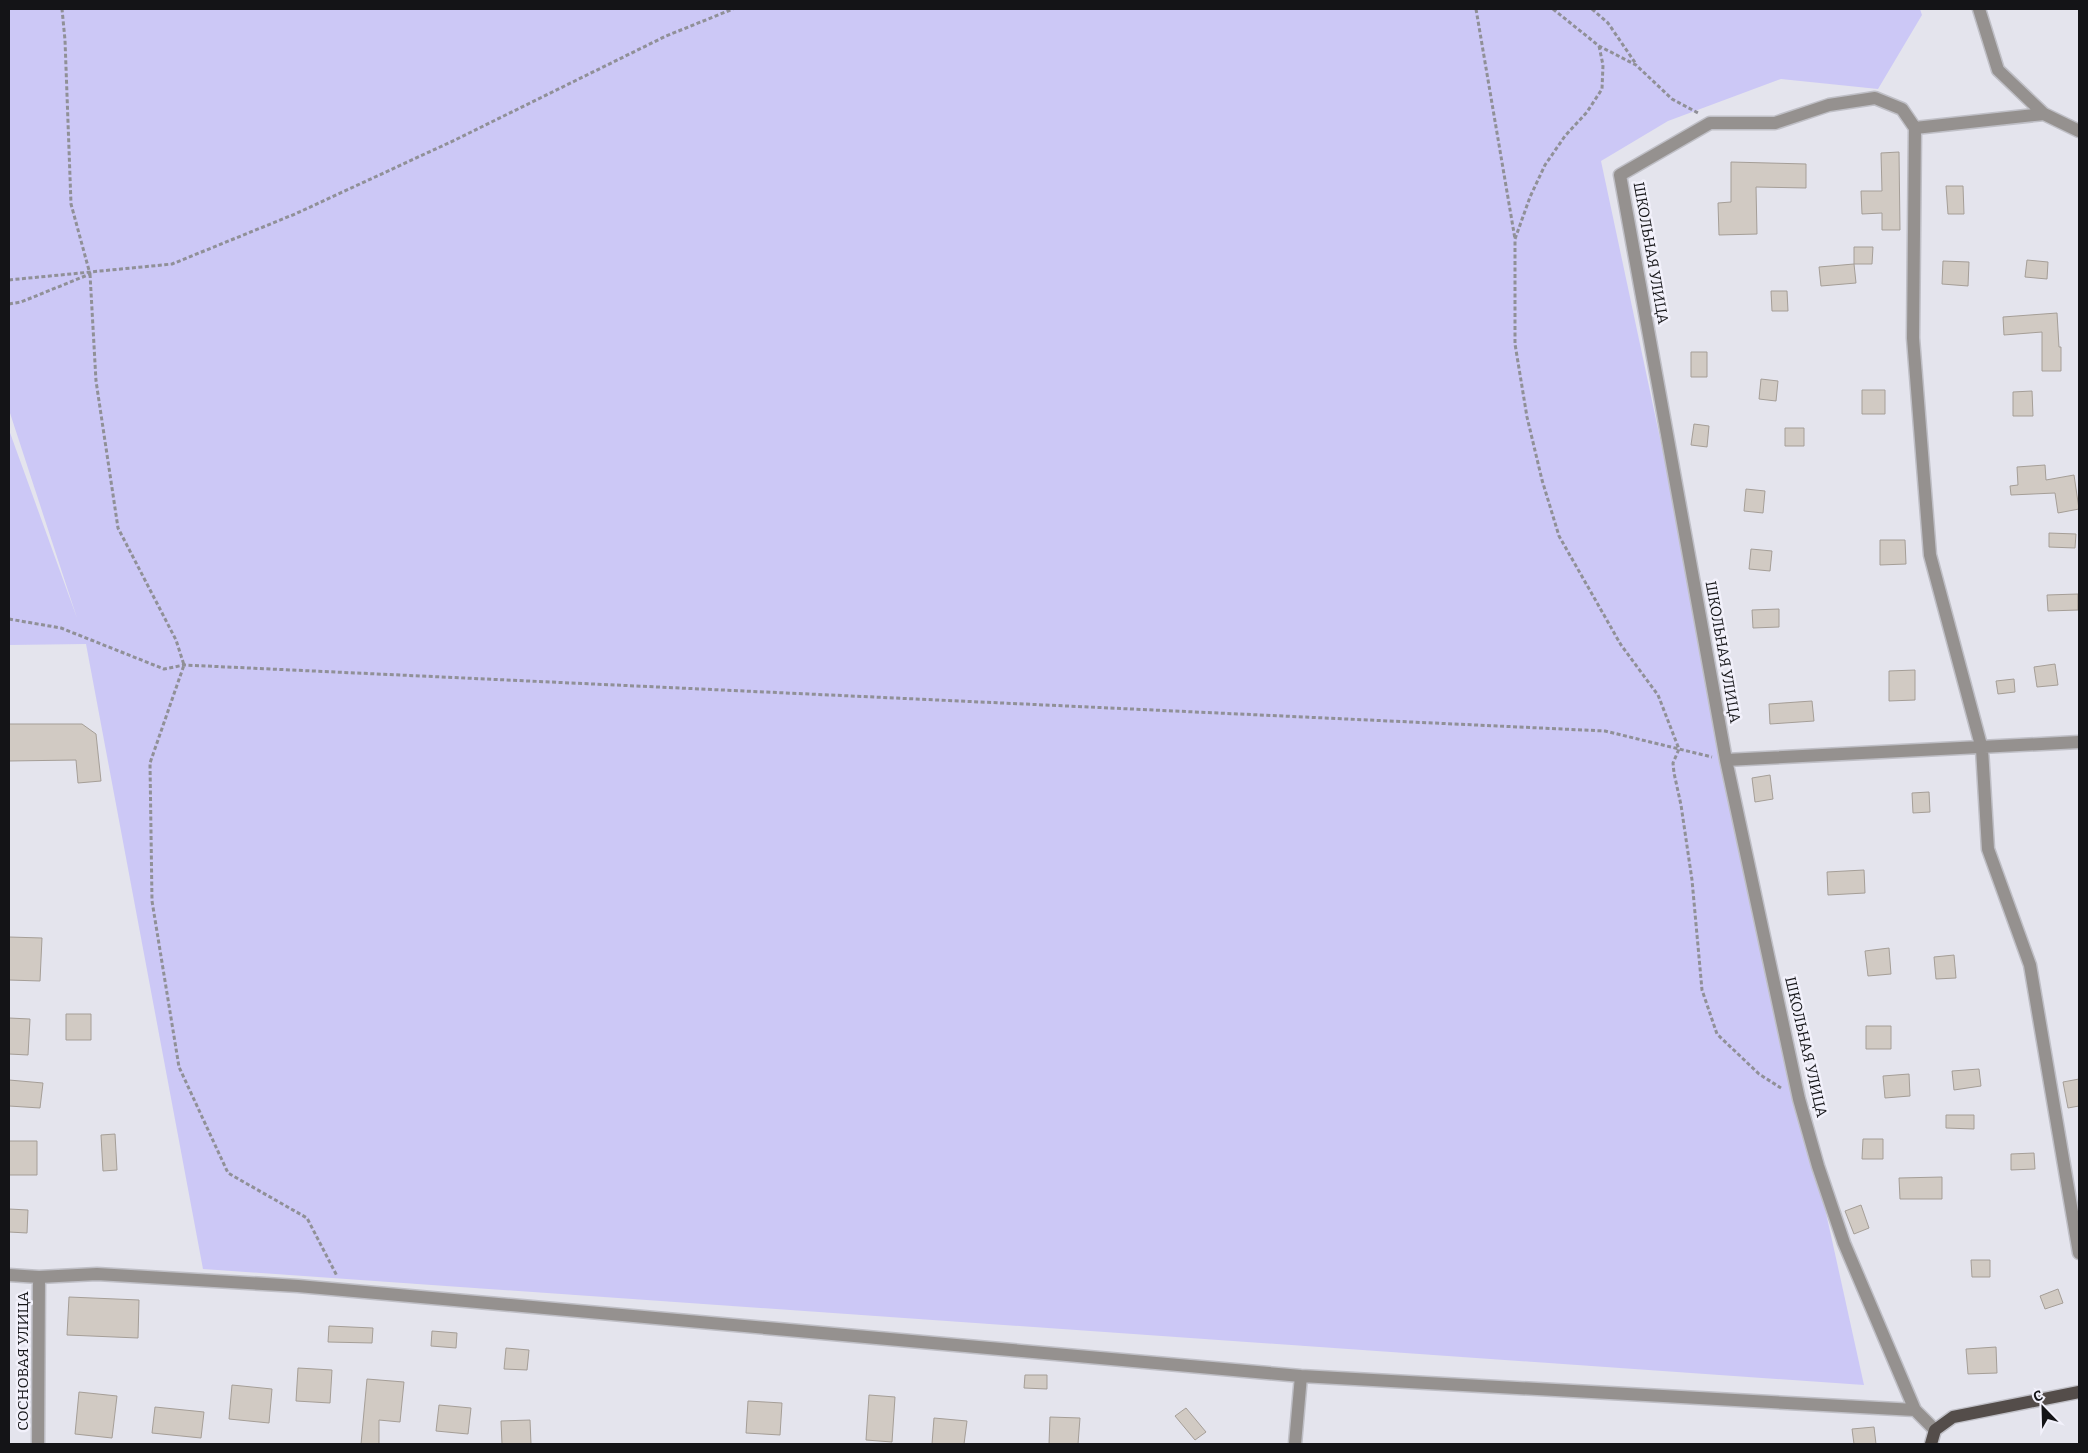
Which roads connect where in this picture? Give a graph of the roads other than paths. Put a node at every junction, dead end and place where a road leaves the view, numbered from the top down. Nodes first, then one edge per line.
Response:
1 (1983, 12) edge
2 (2044, 114) junction
3 (1915, 128) junction
4 (2079, 131) edge
5 (2079, 742) edge
6 (1982, 749) junction
7 (1726, 760) junction
8 (2079, 1253) edge
9 (9, 1275) edge
10 (39, 1277) junction
11 (1301, 1376) junction
12 (2079, 1392) edge
13 (1915, 1410) junction
14 (1935, 1430) junction
15 (38, 1444) edge
16 (1295, 1444) edge
17 (1931, 1444) edge

1 - 2 street
2 - 3 street
2 - 4 street
3 - 6 street
3 - 7 street, ШКОЛЬНАЯ УЛИЦА
5 - 6 street
6 - 7 street
6 - 8 street
7 - 13 street, ШКОЛЬНАЯ УЛИЦА
9 - 10 street
10 - 11 street
10 - 15 street, СОСНОВАЯ УЛИЦА
11 - 13 street
11 - 16 street
12 - 14 main road
13 - 14 street, ШКОЛЬНАЯ УЛИЦА
14 - 17 main road

